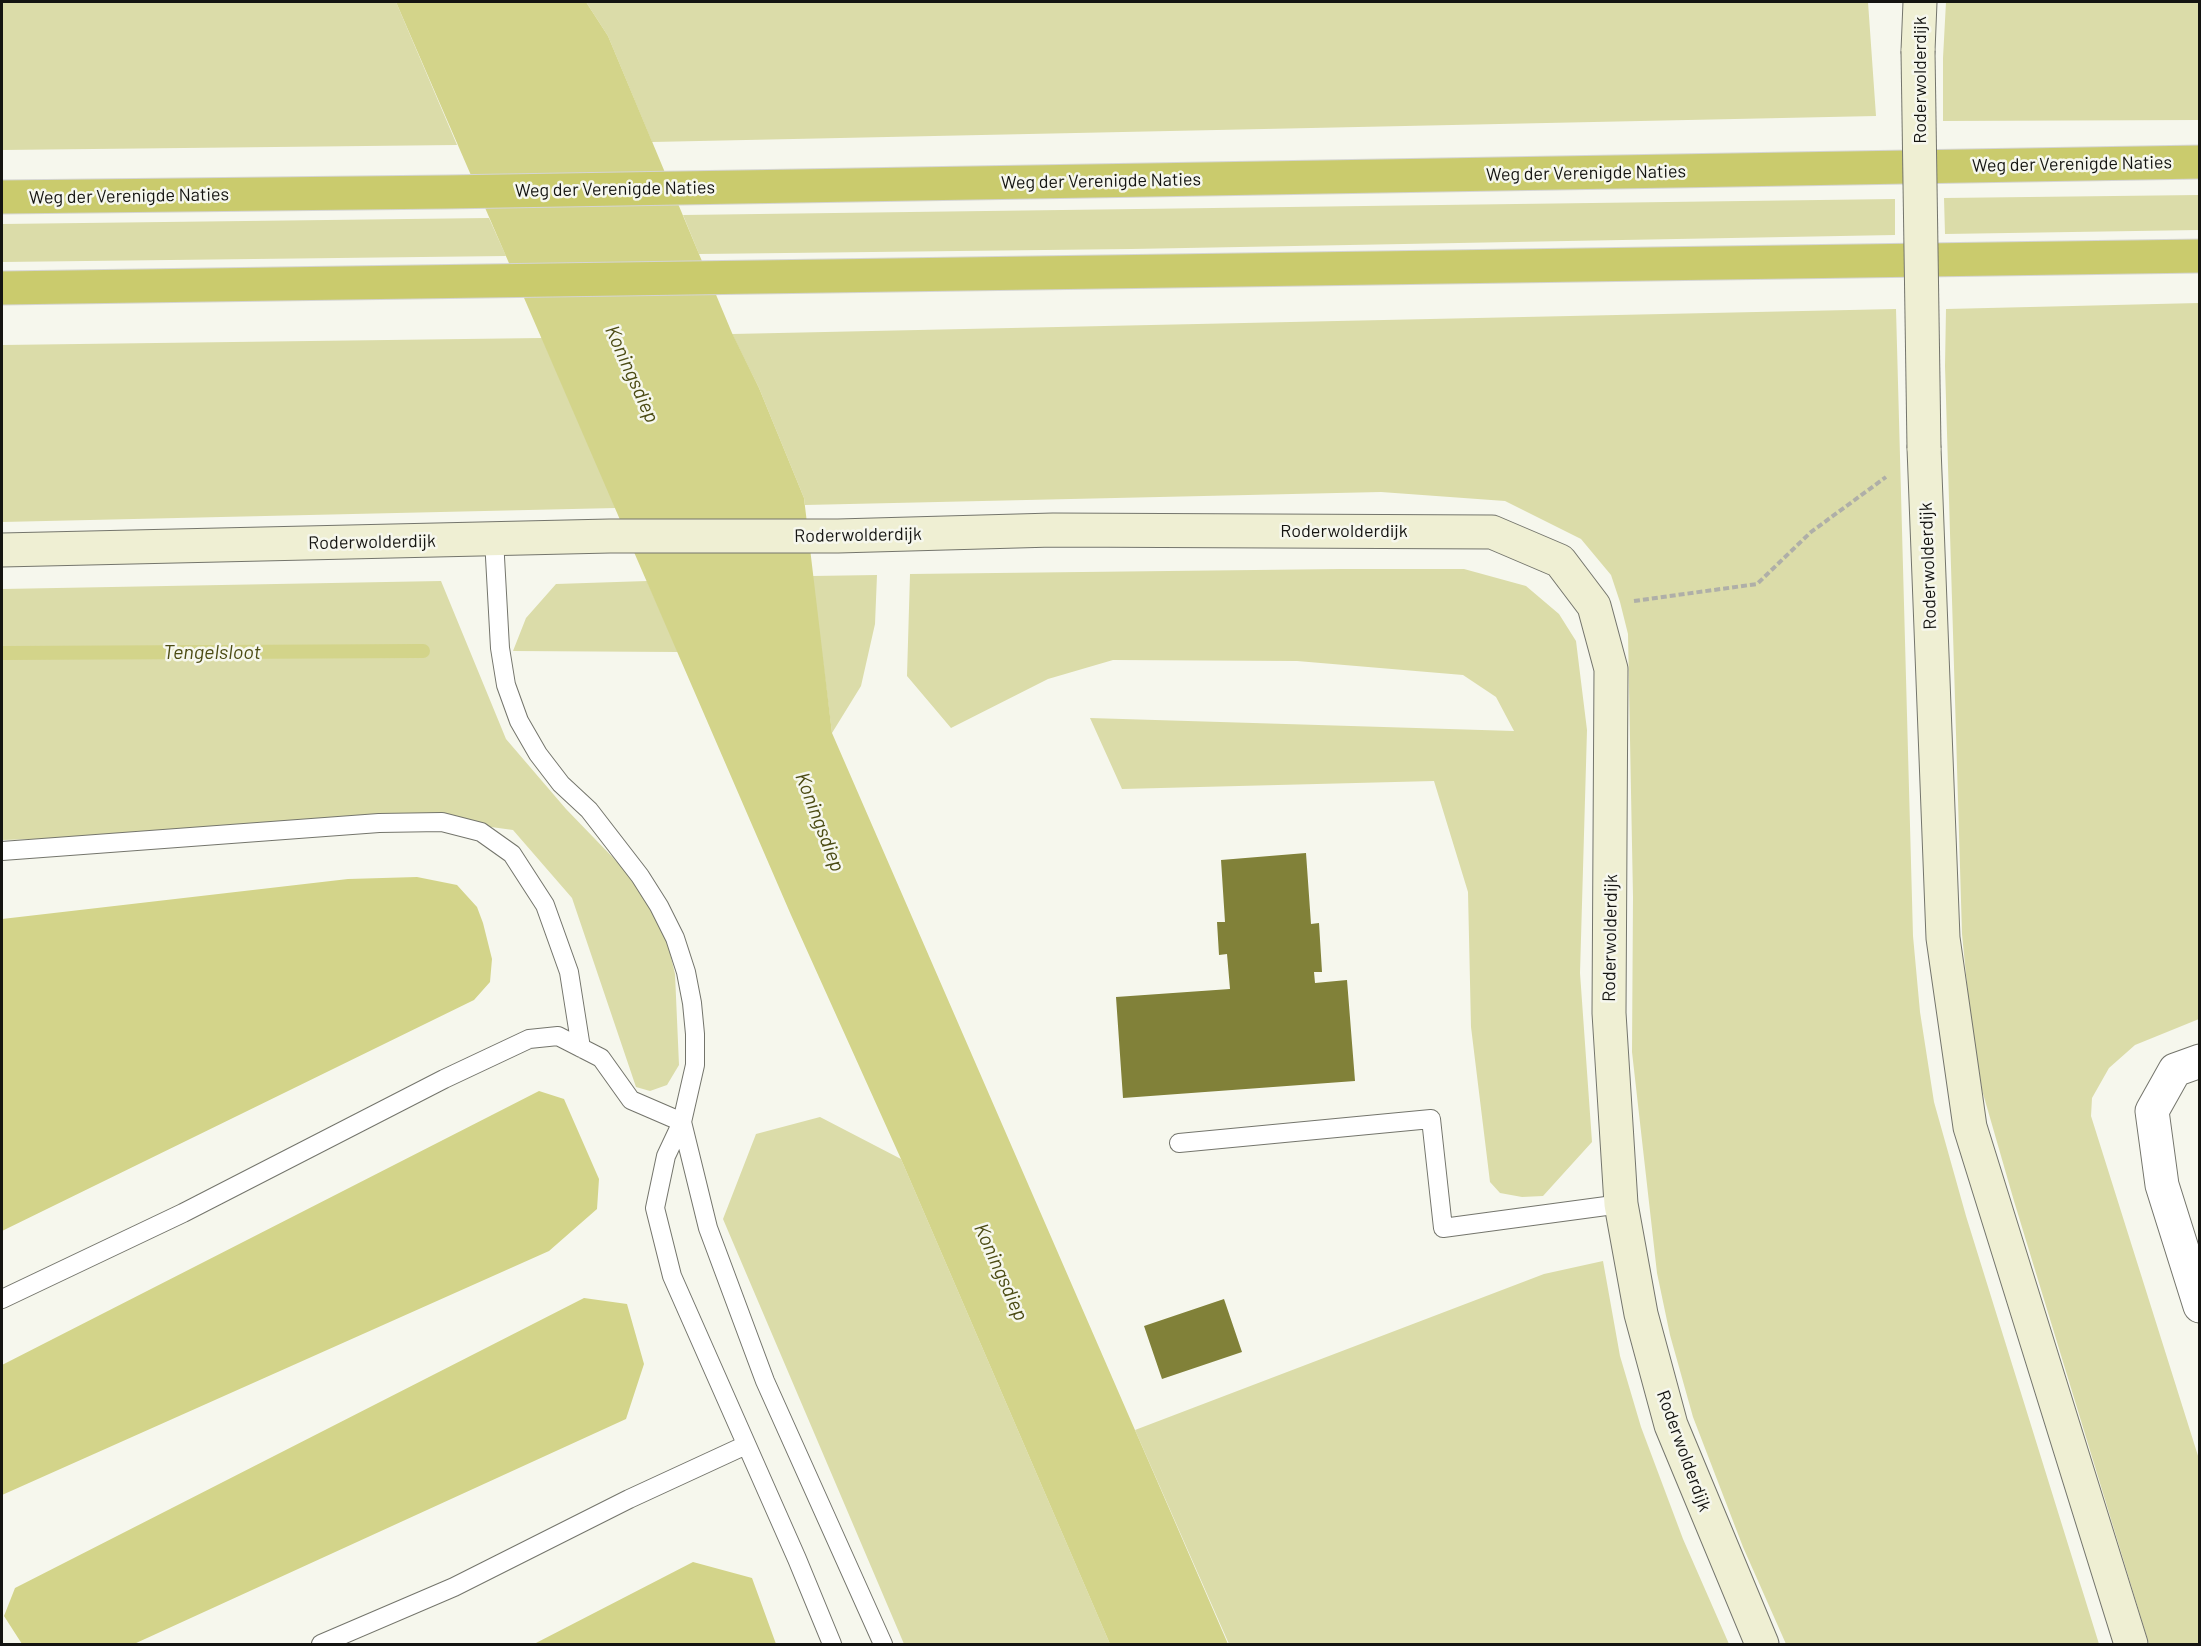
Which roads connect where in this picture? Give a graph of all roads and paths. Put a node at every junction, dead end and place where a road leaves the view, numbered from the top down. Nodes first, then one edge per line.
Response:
1 (1920, 2) edge
2 (2199, 162) edge
3 (2, 197) edge
4 (2199, 256) edge
5 (2, 288) edge
6 (1924, 448) junction
7 (495, 539) junction
8 (2, 550) edge
9 (1594, 606) junction
10 (2, 851) edge
11 (581, 1048) junction
12 (2199, 1061) edge
13 (682, 1122) junction
14 (1179, 1143) dead end
15 (1621, 1204) junction
16 (2, 1299) edge
17 (2199, 1306) edge
18 (746, 1445) junction
19 (321, 1644) edge
20 (832, 1644) edge
21 (883, 1644) edge
22 (1762, 1644) edge
23 (2132, 1644) edge

1 - 6 street, Roderwolderdijk, bridge
2 - 3 highway, Weg der Verenigde Naties
4 - 5 highway
6 - 9 path
6 - 23 street, Roderwolderdijk
7 - 8 street, Roderwolderdijk
7 - 9 street, Roderwolderdijk
7 - 13 lane
9 - 15 street, Roderwolderdijk
10 - 11 lane
11 - 13 lane
11 - 16 lane
12 - 17 street
13 - 18 lane
13 - 21 lane
14 - 15 lane
15 - 22 street, Roderwolderdijk
18 - 19 lane
18 - 20 lane

